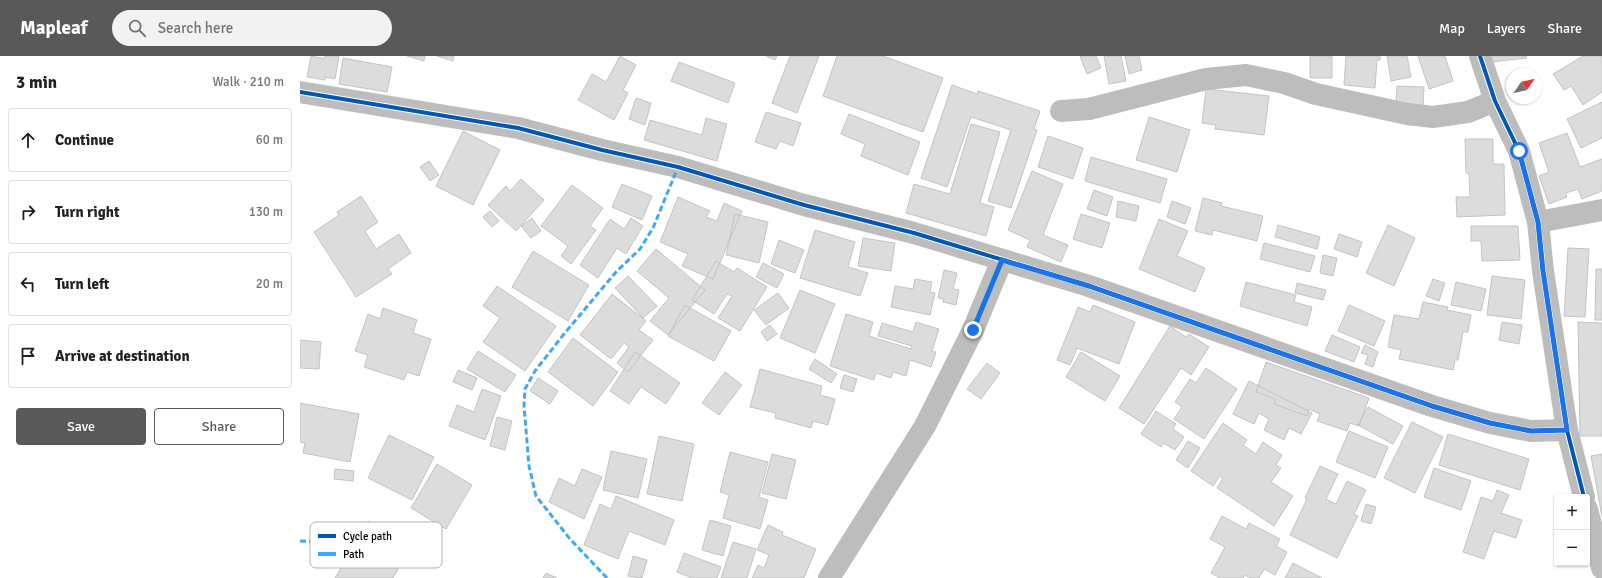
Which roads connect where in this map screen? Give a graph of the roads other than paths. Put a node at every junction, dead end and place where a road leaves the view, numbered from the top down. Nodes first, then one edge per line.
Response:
1 (1480, 56) edge
2 (300, 92) edge
3 (1495, 101) junction
4 (1061, 111) dead end
5 (1602, 210) edge
6 (1538, 222) junction
7 (1002, 260) junction
8 (1567, 430) junction
9 (1583, 494) edge
10 (1590, 521) edge
11 (1602, 568) edge
12 (829, 578) edge

1 - 3 street
2 - 7 street
3 - 4 street
3 - 6 street
5 - 6 street
6 - 8 street
7 - 8 street
7 - 12 street
8 - 9 street
10 - 11 street

